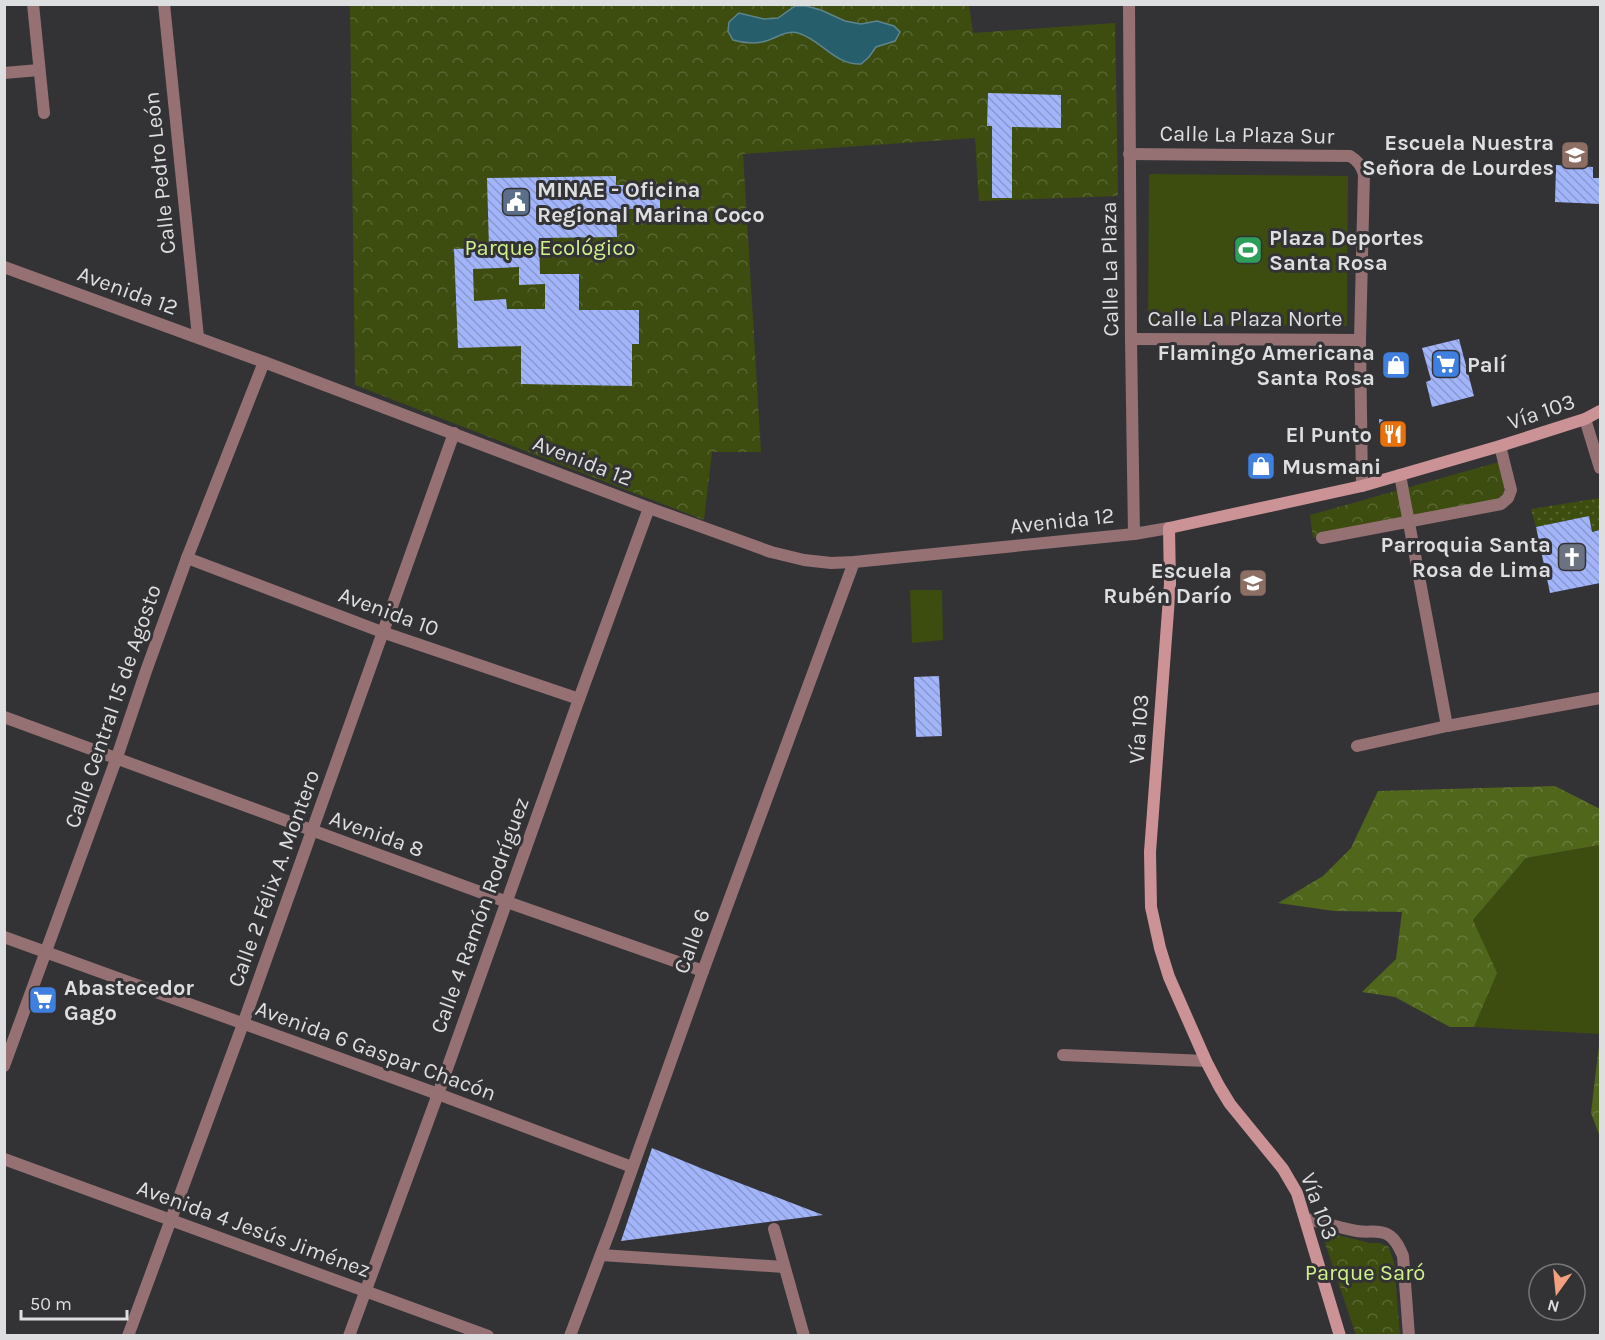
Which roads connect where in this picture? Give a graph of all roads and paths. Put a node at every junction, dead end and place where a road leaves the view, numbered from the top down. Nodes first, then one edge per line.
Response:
1 (33, 4) edge
2 (164, 4) edge
3 (1129, 4) edge
4 (39, 70) junction
5 (4, 73) edge
6 (44, 113) dead end
7 (1129, 154) junction
8 (4, 267) edge
9 (198, 337) junction
10 (1131, 339) junction
11 (1360, 340) junction
12 (264, 362) junction
13 (1600, 411) edge
14 (1585, 418) junction
15 (454, 433) junction
16 (1500, 446) junction
17 (1600, 468) edge
18 (1400, 475) junction
19 (1362, 486) junction
20 (649, 508) junction
21 (1410, 522) junction
22 (1169, 528) junction
23 (1134, 534) junction
24 (1322, 538) dead end
25 (187, 558) junction
26 (854, 562) junction
27 (382, 632) junction
28 (1600, 698) edge
29 (579, 699) junction
30 (4, 717) edge
31 (1447, 726) junction
32 (1357, 746) dead end
33 (117, 757) junction
34 (312, 831) junction
35 (507, 903) junction
36 (4, 937) edge
37 (46, 952) junction
38 (703, 971) junction
39 (243, 1024) junction
40 (1063, 1055) dead end
41 (1206, 1061) junction
42 (4, 1066) edge
43 (438, 1094) junction
44 (4, 1159) edge
45 (632, 1167) junction
46 (171, 1219) junction
47 (1305, 1219) junction
48 (774, 1229) dead end
49 (601, 1255) junction
50 (784, 1268) junction
51 (365, 1291) junction
52 (128, 1335) edge
53 (349, 1335) edge
54 (488, 1335) edge
55 (570, 1335) edge
56 (804, 1335) edge
57 (1340, 1335) edge
58 (1409, 1335) edge

1 - 4 street
2 - 9 street, Calle Pedro León
3 - 7 street, Calle La Plaza
4 - 5 street
4 - 6 street
7 - 10 street, Calle La Plaza
7 - 11 street, Calle La Plaza Sur
8 - 9 street, Avenida 12
9 - 12 street, Avenida 12
10 - 11 street, Calle La Plaza Norte
10 - 23 street, Calle La Plaza
11 - 19 street
12 - 15 street, Avenida 12
12 - 25 street, Calle Central 15 de Agosto
13 - 14 main road, Vía 103
14 - 16 main road, Vía 103
14 - 17 street
15 - 20 street, Avenida 12
15 - 27 street, Calle 2 Félix A. Montero
16 - 18 main road, Vía 103
16 - 21 street
18 - 19 main road, Vía 103
18 - 21 street
19 - 22 main road, Vía 103
20 - 26 street, Avenida 12
20 - 29 street, Calle 4 Ramón Rodríguez
21 - 24 street
21 - 31 street
22 - 23 street, Avenida 12
22 - 41 main road, Vía 103
23 - 26 street, Avenida 12
25 - 27 street, Avenida 10
25 - 33 street, Calle Central 15 de Agosto
26 - 38 street, Calle 6
27 - 29 street, Avenida 10
27 - 34 street, Calle 2 Félix A. Montero
28 - 31 street
29 - 35 street, Calle 4 Ramón Rodríguez
30 - 33 street, Avenida 8
31 - 32 street
33 - 34 street, Avenida 8
33 - 37 street, Calle Central 15 de Agosto
34 - 35 street, Avenida 8
34 - 39 street, Calle 2 Félix A. Montero
35 - 38 street, Avenida 8
35 - 43 street, Calle 4 Ramón Rodríguez
36 - 37 street, Avenida 6 Gaspar Chacón
37 - 39 street, Avenida 6 Gaspar Chacón
37 - 42 street, Calle Central 15 de Agosto
38 - 45 street, Calle 6
39 - 43 street, Avenida 6 Gaspar Chacón
39 - 46 street, Calle 2 Félix A. Montero
40 - 41 street
41 - 47 main road, Vía 103
43 - 45 street, Avenida 6 Gaspar Chacón
43 - 51 street, Calle 4 Ramón Rodríguez
44 - 46 street, Avenida 4 Jesús Jiménez
45 - 49 street, Calle 6
46 - 51 street, Avenida 4 Jesús Jiménez
46 - 52 street, Calle 2 Félix A. Montero
47 - 57 main road, Vía 103
47 - 58 street
48 - 50 street
49 - 50 street
49 - 55 street, Calle 6
50 - 56 street
51 - 53 street, Calle 4 Ramón Rodríguez
51 - 54 street, Avenida 4 Jesús Jiménez

